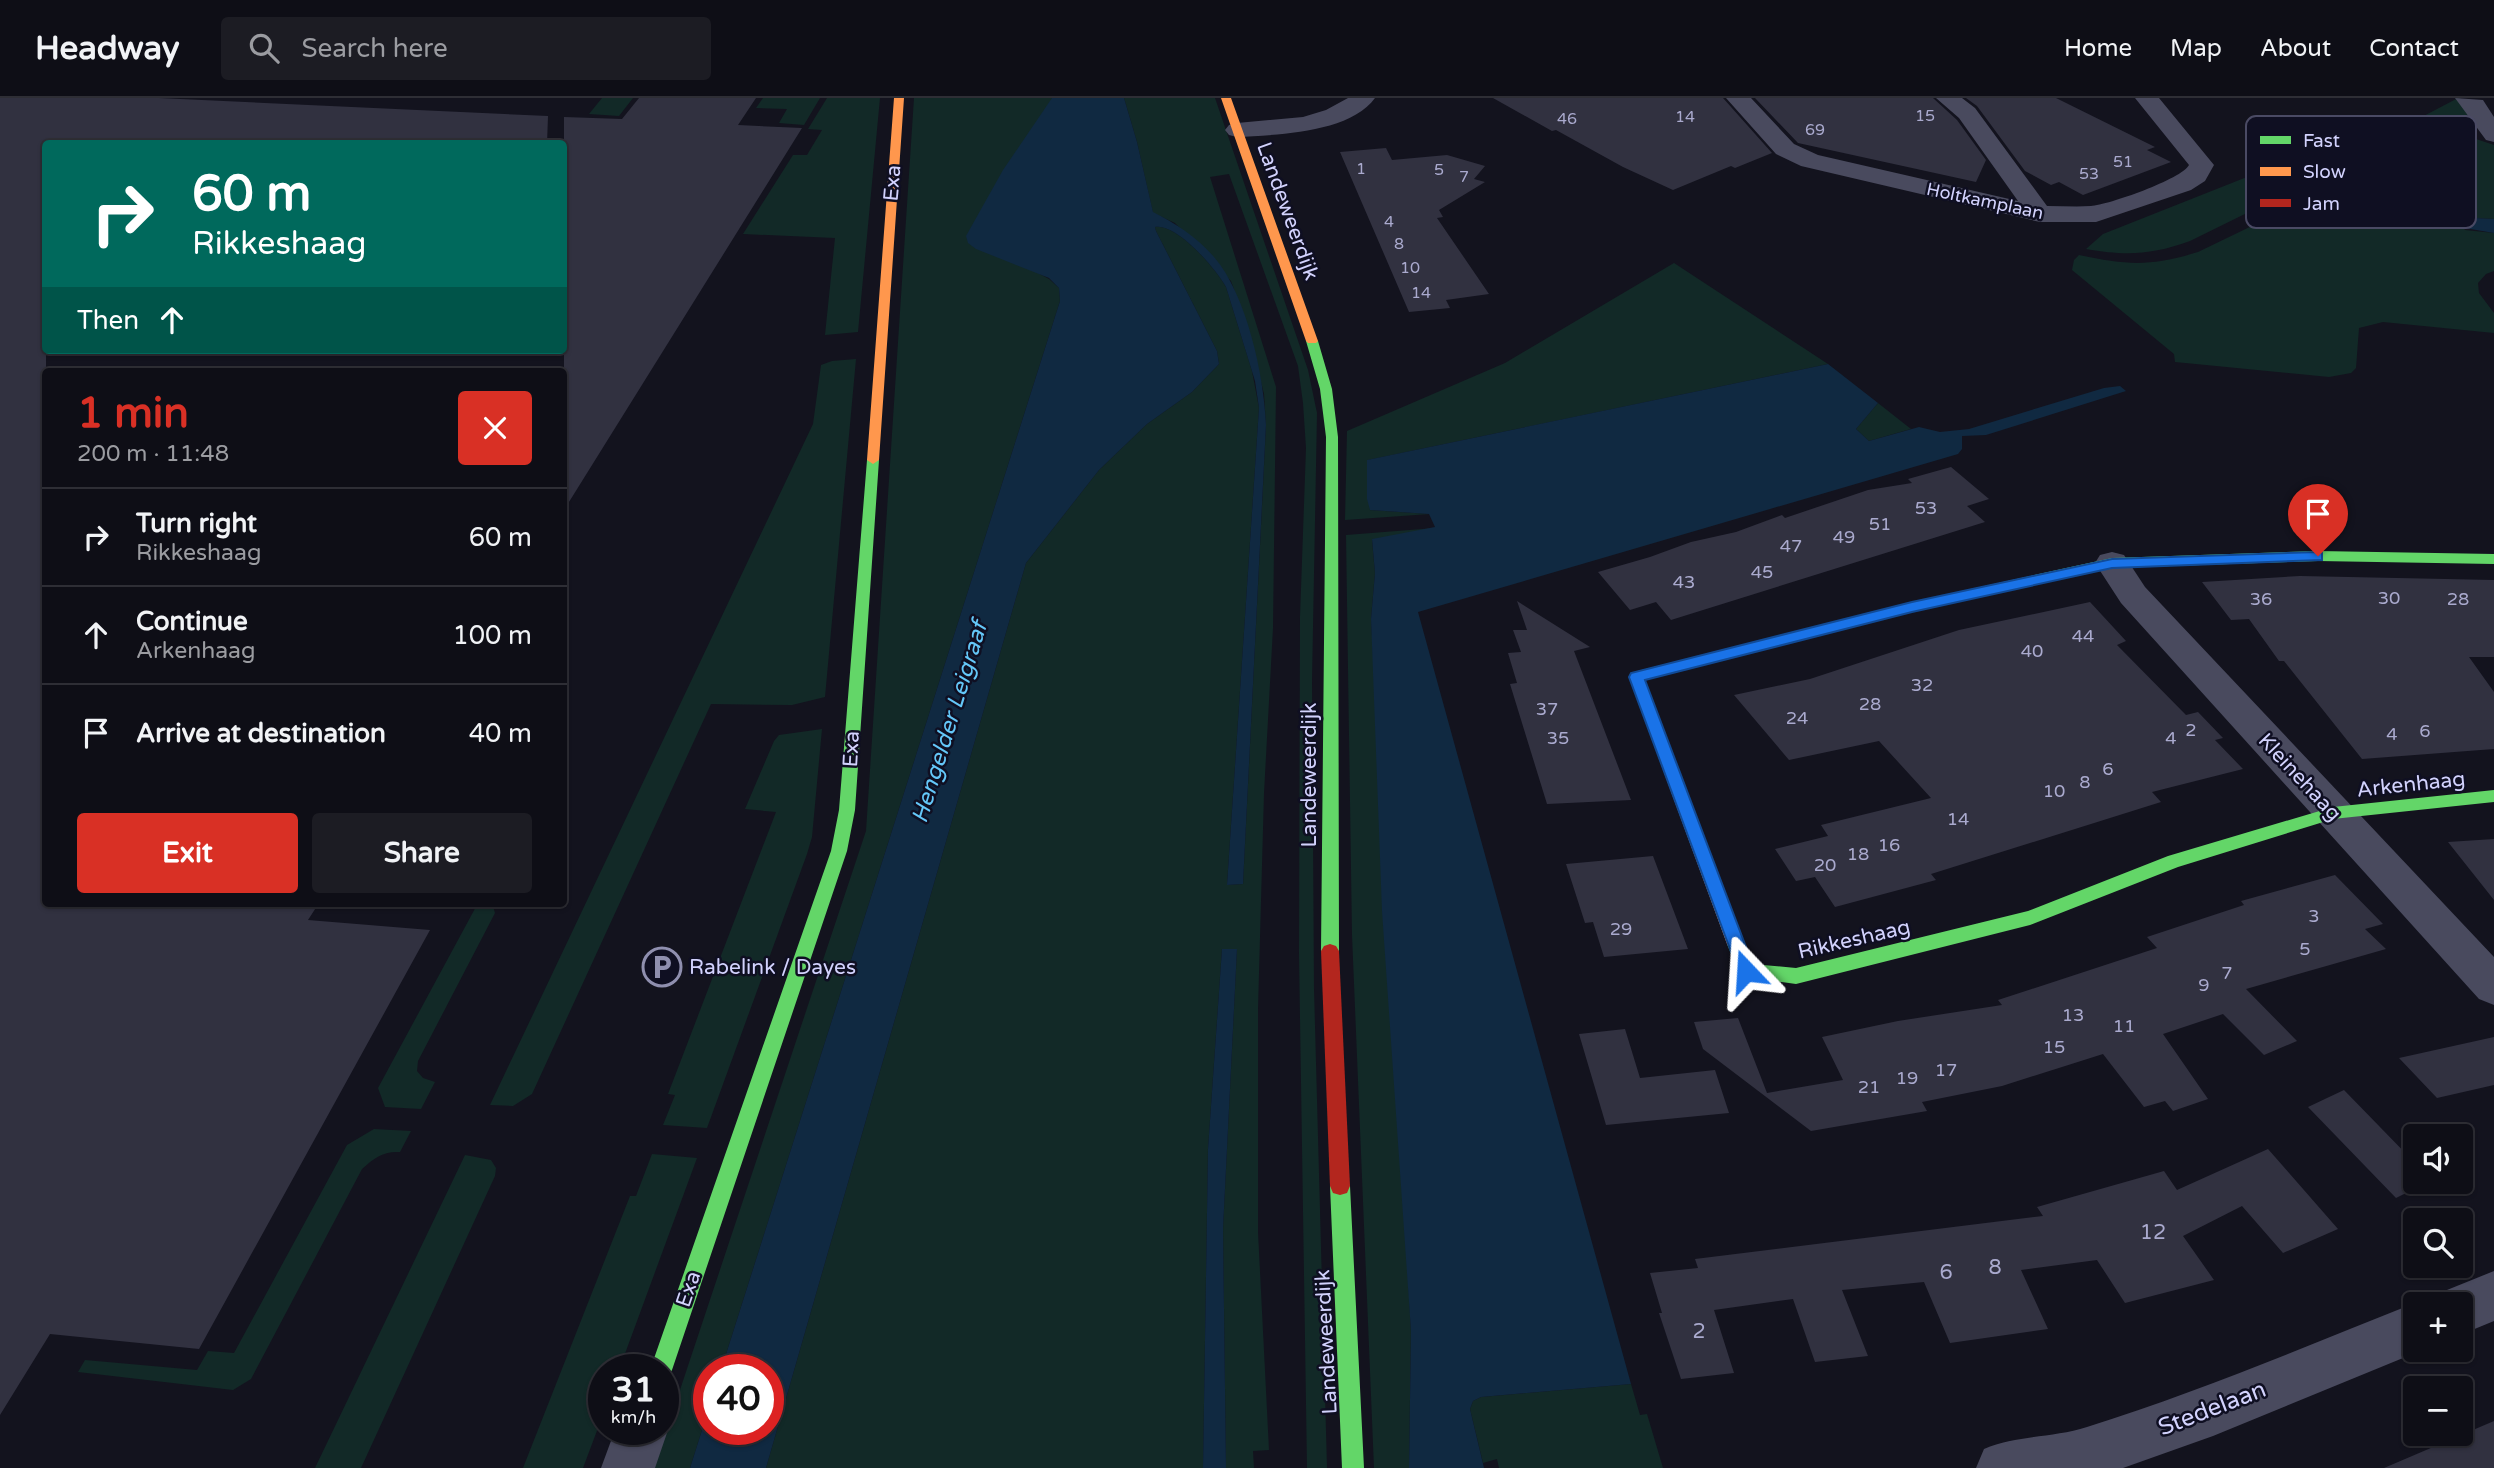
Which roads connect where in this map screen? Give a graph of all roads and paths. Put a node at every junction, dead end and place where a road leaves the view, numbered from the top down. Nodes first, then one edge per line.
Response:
1 (899, 98) edge
2 (1226, 98) edge
3 (1363, 98) edge
4 (1738, 98) edge
5 (1948, 98) edge
6 (2147, 98) edge
7 (2467, 98) edge
8 (1237, 130) junction
9 (2494, 135) edge
10 (2040, 214) junction
11 (2494, 559) edge
12 (2112, 563) junction
13 (2494, 796) edge
14 (2333, 813) junction
15 (2494, 986) edge
16 (2494, 1296) edge
17 (2473, 1305) edge
18 (2403, 1333) edge
19 (666, 1354) edge
20 (636, 1445) edge
21 (628, 1468) edge
22 (1353, 1468) edge
23 (2003, 1468) edge

1 - 19 street, Exa
2 - 8 street, Landeweerdijk
3 - 8 street
4 - 10 street, Holtkamplaan
5 - 10 street
6 - 10 street, Holtkamplaan
7 - 9 street
8 - 22 street, Landeweerdijk
11 - 12 street
12 - 14 street, Kleinehaag
12 - 14 street, Rikkeshaag
13 - 14 street, Arkenhaag
14 - 15 street, Kleinehaag
16 - 17 street
18 - 23 street, Stedelaan
20 - 21 street

